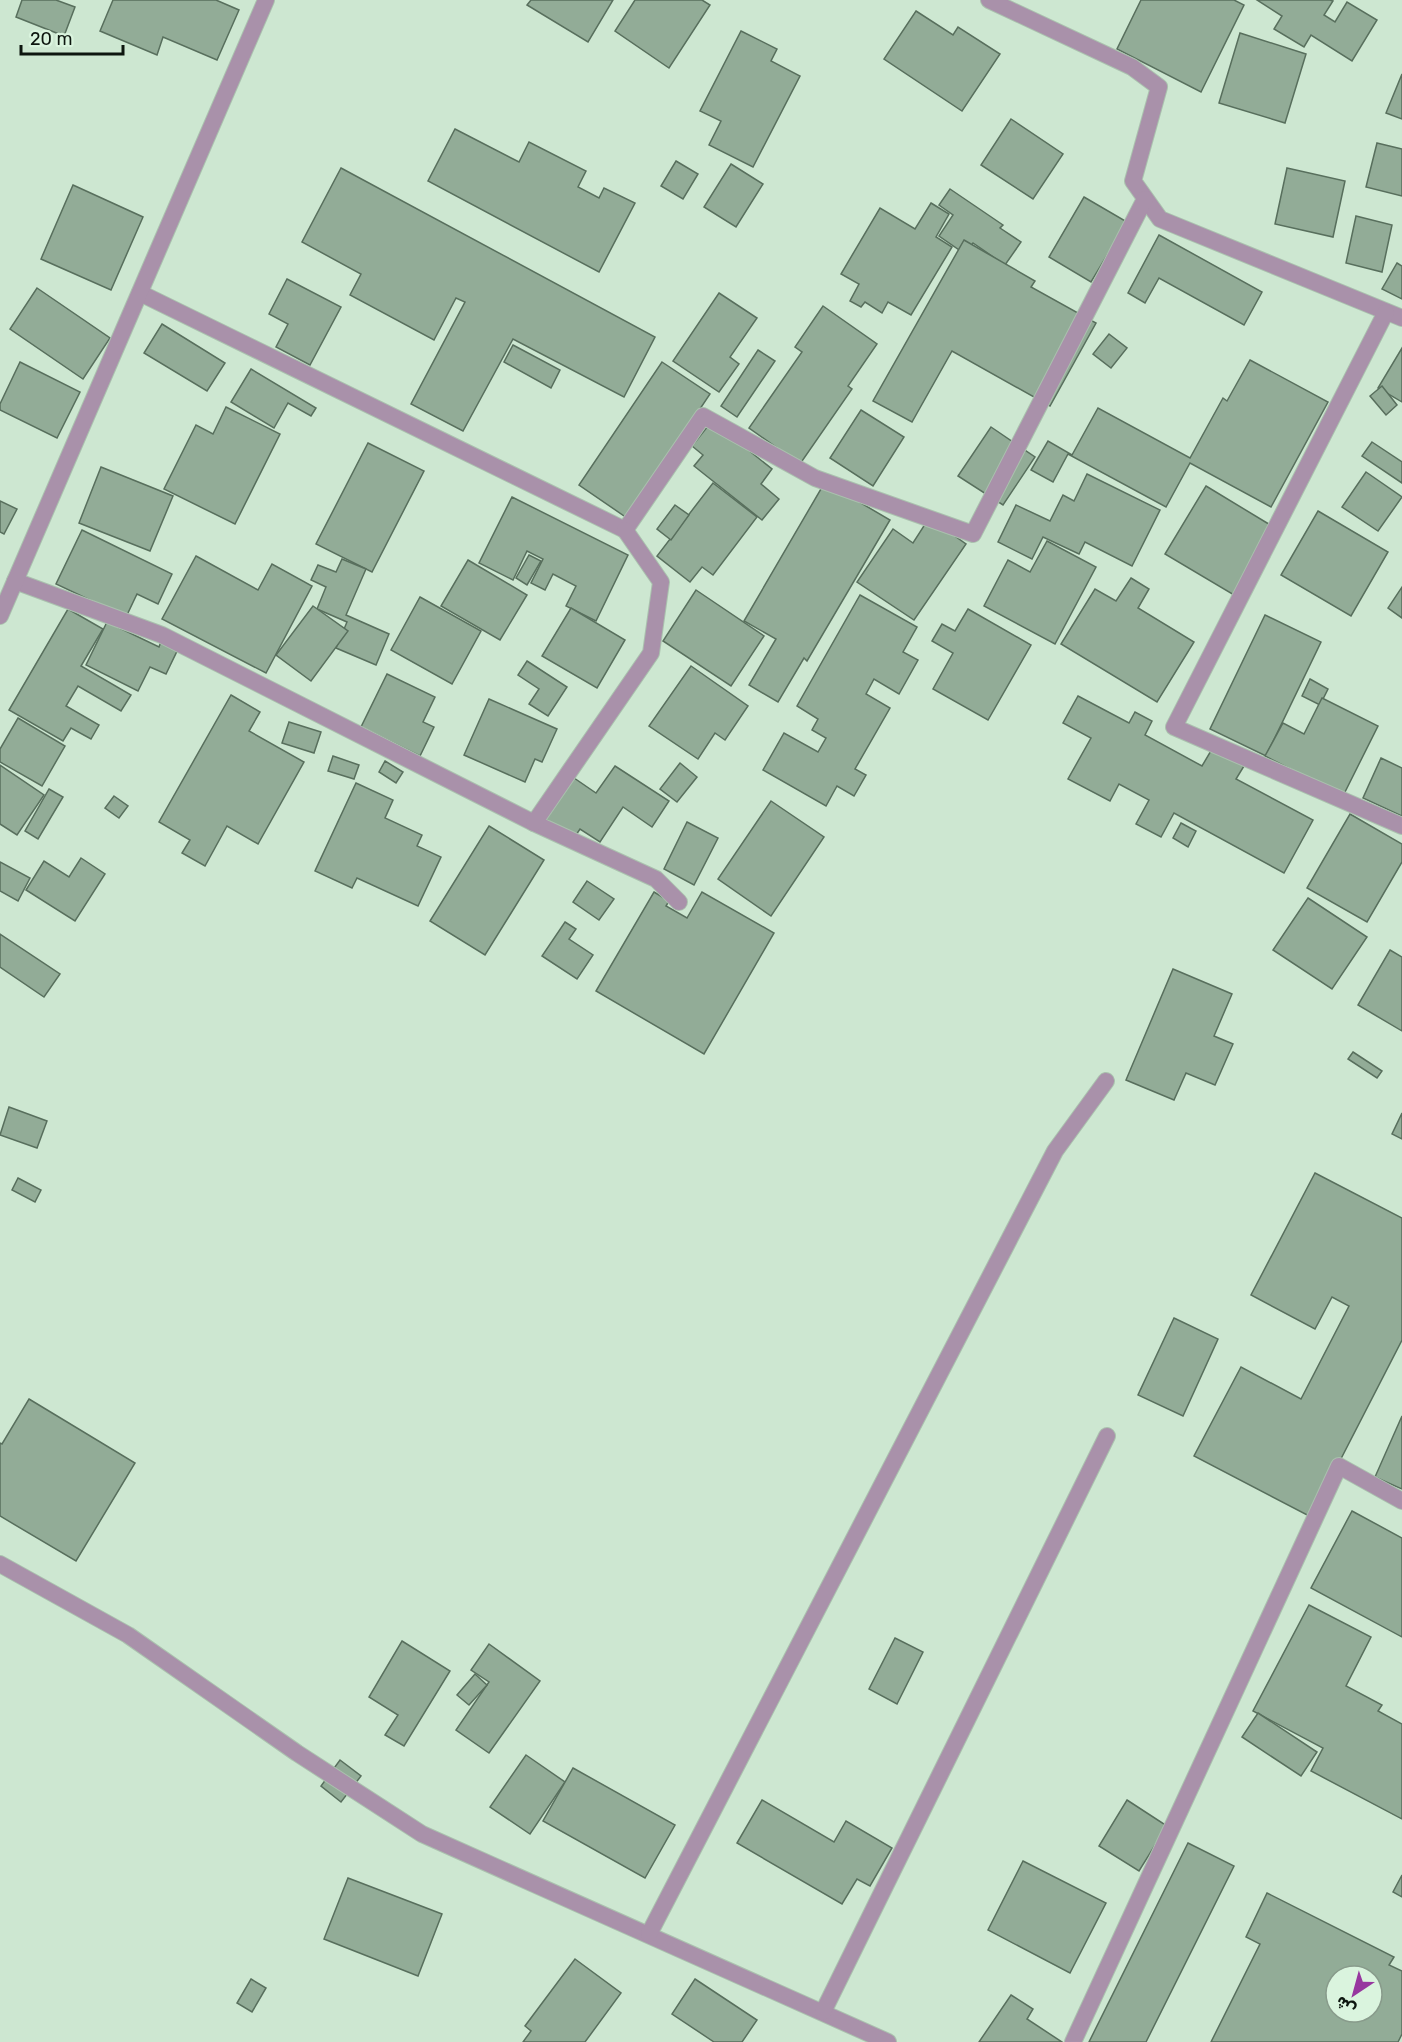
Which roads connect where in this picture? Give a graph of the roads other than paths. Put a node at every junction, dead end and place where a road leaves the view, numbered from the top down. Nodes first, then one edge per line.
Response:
1 (266, 0) edge
2 (988, 0) edge
3 (1145, 199) junction
4 (140, 293) junction
5 (1394, 315) edge
6 (625, 530) junction
7 (15, 581) junction
8 (0, 616) edge
9 (534, 823) junction
10 (1402, 826) edge
11 (679, 902) dead end
12 (1106, 1081) dead end
13 (1107, 1436) dead end
14 (1402, 1501) edge
15 (0, 1564) edge
16 (649, 1934) junction
17 (823, 2012) junction
18 (888, 2042) edge
19 (1073, 2042) edge

1 - 4 street
2 - 3 street
3 - 5 street
3 - 6 street
4 - 6 street
4 - 7 street
5 - 10 street
6 - 9 street
7 - 8 street
7 - 9 street
9 - 11 street
12 - 16 street
13 - 17 street
14 - 19 street
15 - 16 street
16 - 17 street
17 - 18 street

